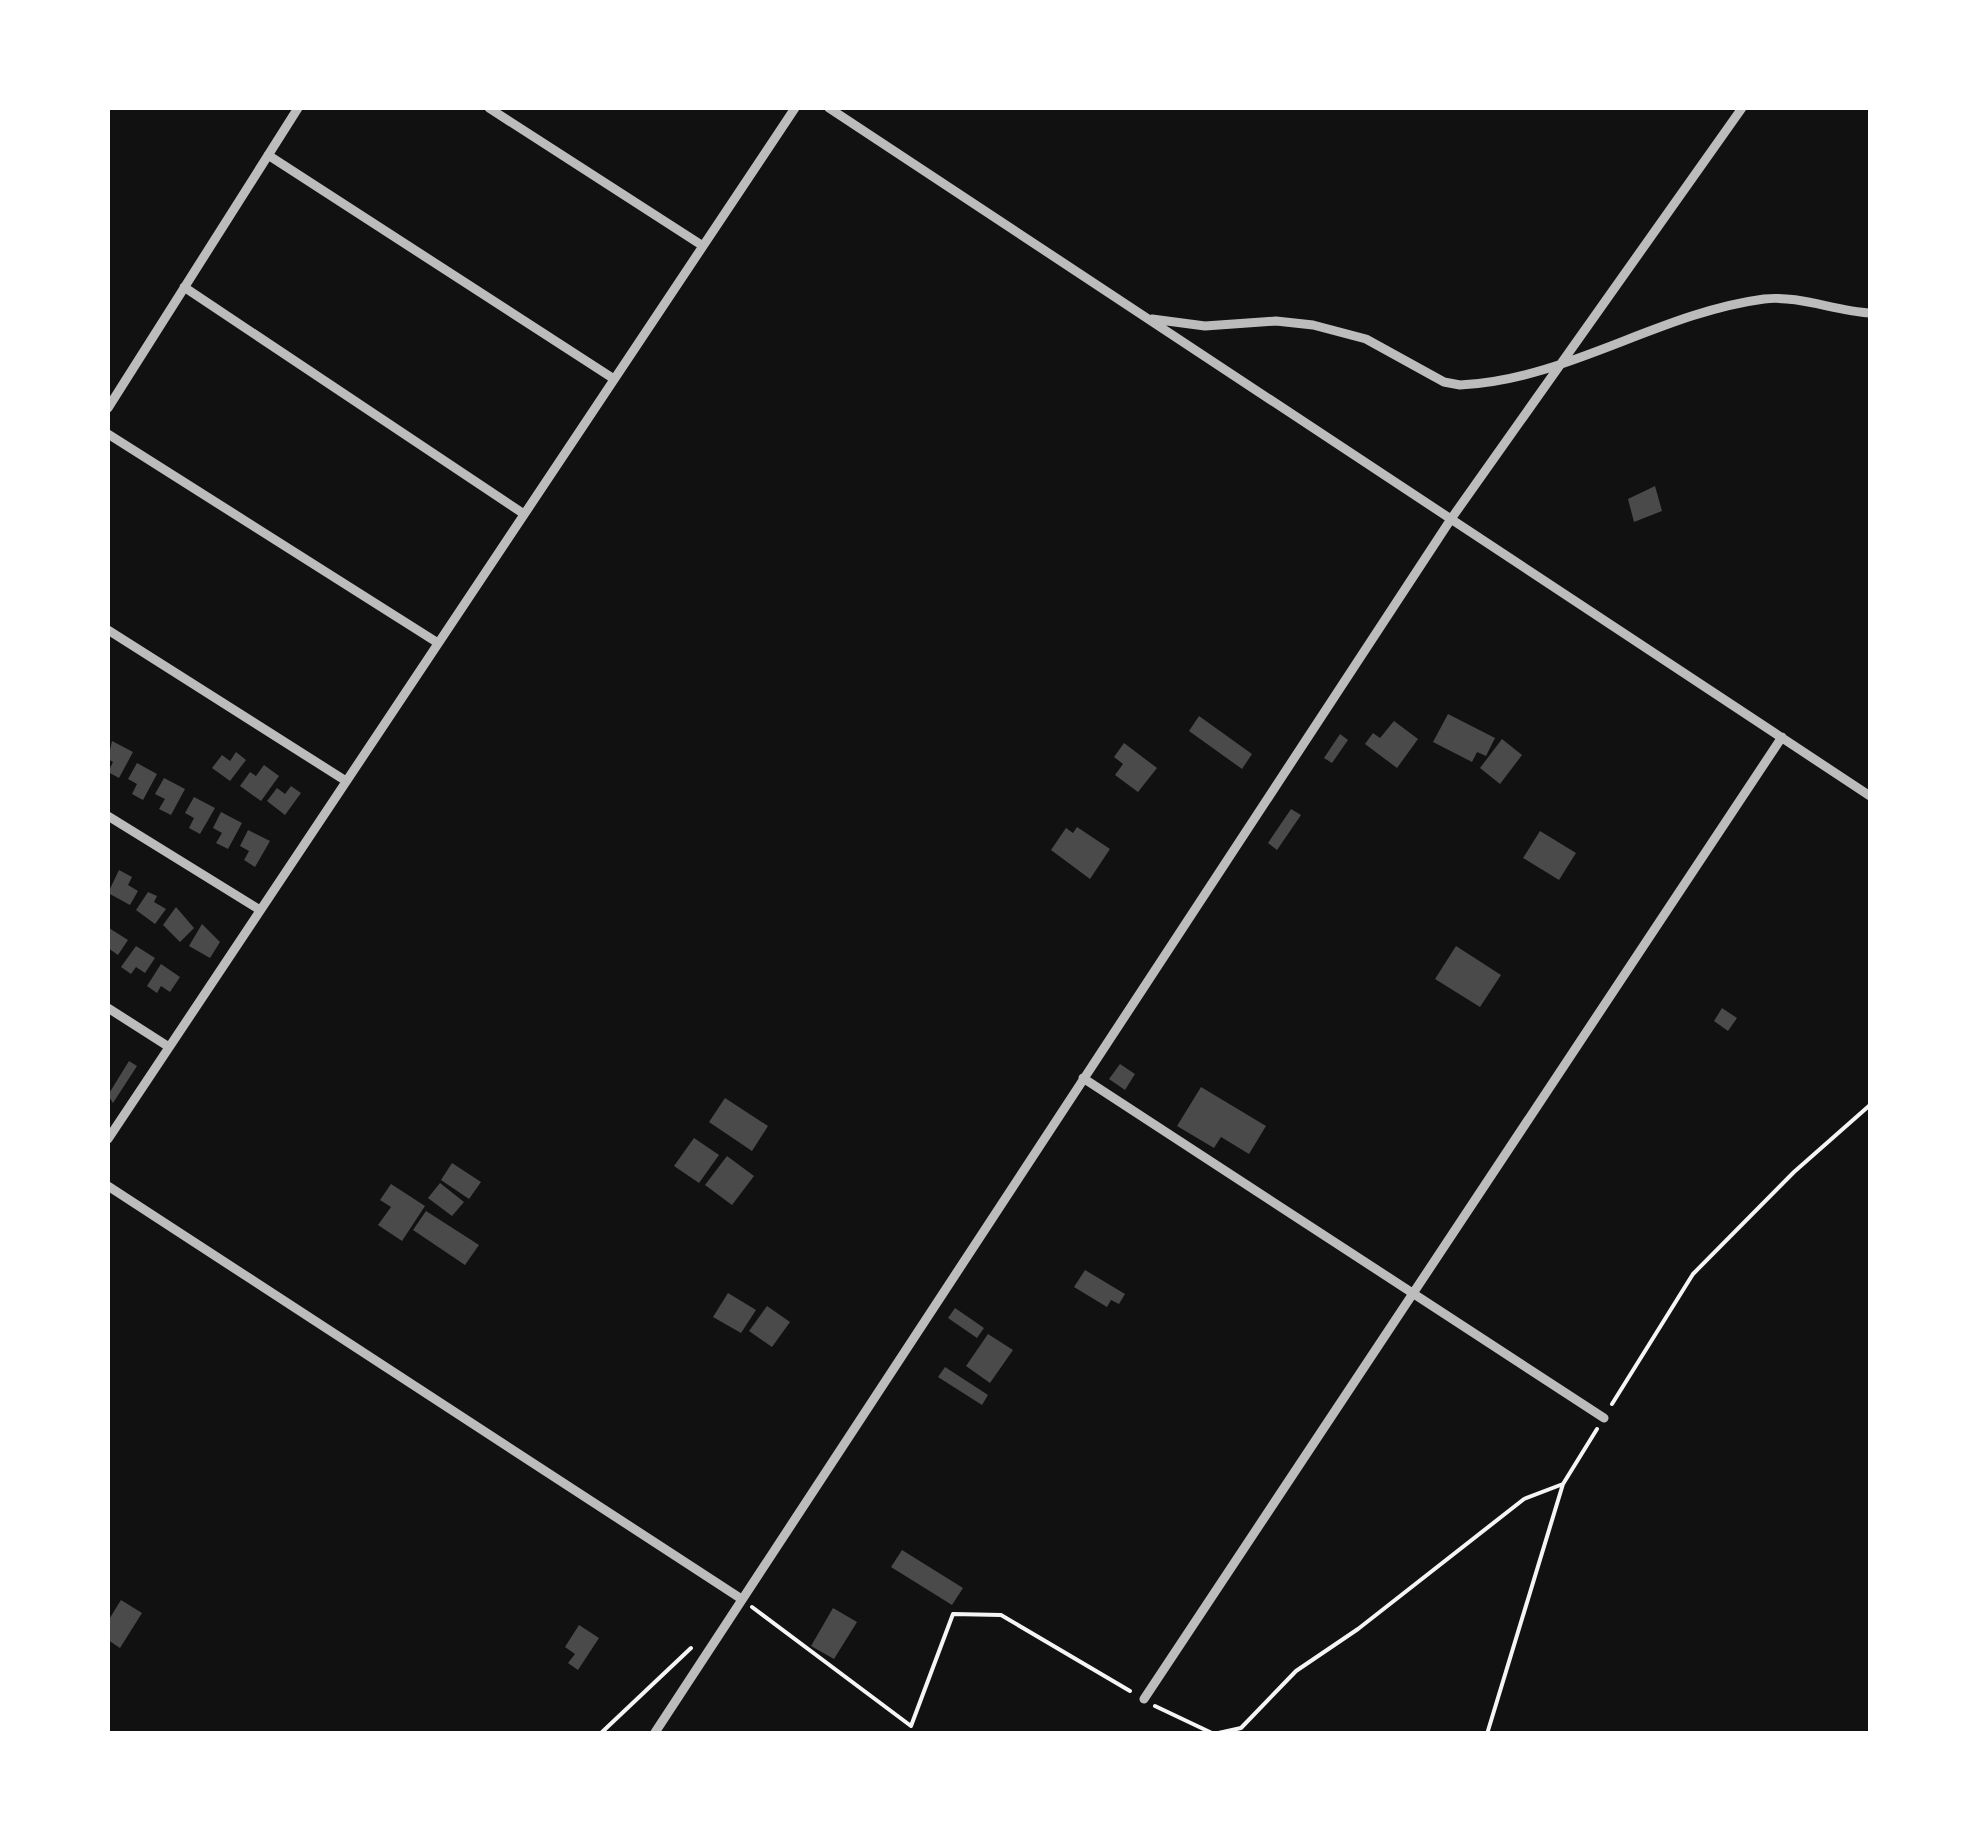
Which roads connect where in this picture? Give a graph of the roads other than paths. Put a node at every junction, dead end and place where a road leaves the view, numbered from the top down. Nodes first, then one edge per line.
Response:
1 (298, 108) edge
2 (489, 108) edge
3 (795, 108) edge
4 (829, 108) edge
5 (1742, 108) edge
6 (268, 155) junction
7 (703, 246) junction
8 (184, 287) junction
9 (1870, 313) edge
10 (1149, 319) junction
11 (1562, 363) junction
12 (614, 379) junction
13 (108, 408) edge
14 (108, 434) edge
15 (524, 514) junction
16 (1451, 519) junction
17 (108, 630) edge
18 (438, 643) junction
19 (1782, 737) junction
20 (346, 782) junction
21 (1870, 796) edge
22 (108, 816) edge
23 (260, 910) junction
24 (108, 1008) edge
25 (169, 1047) junction
26 (1083, 1078) junction
27 (108, 1139) edge
28 (108, 1186) edge
29 (1413, 1293) junction
30 (1604, 1418) road end
31 (740, 1598) junction
32 (1144, 1699) road end
33 (654, 1734) edge

1 - 6 street
2 - 7 street
3 - 7 street
4 - 10 street
5 - 11 street
6 - 8 street
6 - 12 street
7 - 12 street
8 - 13 street
8 - 15 street
9 - 11 street
10 - 11 street
10 - 16 street
11 - 16 street
12 - 15 street
14 - 18 street
15 - 18 street
16 - 19 street
16 - 26 street
17 - 20 street
18 - 20 street
19 - 21 street
19 - 29 street
20 - 23 street
22 - 23 street
23 - 25 street
24 - 25 street
25 - 27 street
26 - 29 street
26 - 31 street
28 - 31 street
29 - 30 street
29 - 32 street
31 - 33 street

